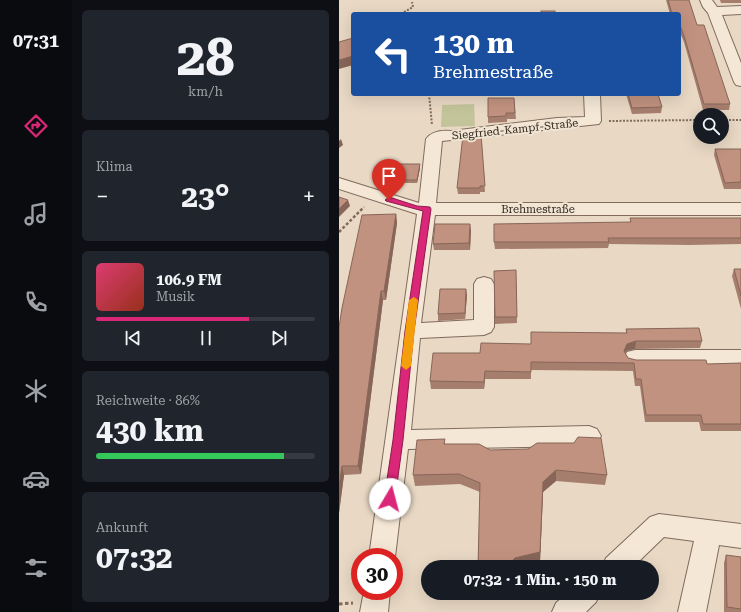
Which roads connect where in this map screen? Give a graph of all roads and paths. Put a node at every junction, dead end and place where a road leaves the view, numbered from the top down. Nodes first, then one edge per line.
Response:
1 (412, 2) dead end
2 (710, 5) edge
3 (741, 10) edge
4 (404, 12) edge
5 (741, 82) edge
6 (429, 96) edge
7 (592, 96) edge
8 (693, 120) edge
9 (729, 120) edge
10 (741, 120) edge
11 (593, 121) junction
12 (434, 139) junction
13 (339, 183) edge
14 (375, 195) junction
15 (427, 209) junction
16 (741, 210) edge
17 (339, 232) edge
18 (484, 284) dead end
19 (410, 331) junction
20 (635, 358) edge
21 (741, 358) edge
22 (589, 436) edge
23 (398, 440) junction
24 (709, 531) junction
25 (741, 536) edge
26 (383, 548) edge
27 (622, 560) edge
28 (376, 600) edge
29 (579, 600) edge
30 (374, 612) edge
31 (566, 612) edge
32 (692, 612) edge

1 - 4 path
2 - 3 street
2 - 5 street
6 - 12 path
7 - 11 street, Siegfried-Kampf-Straße
8 - 11 path
9 - 10 path
11 - 12 street, Siegfried-Kampf-Straße
12 - 15 street
13 - 14 street, Brehmestraße
14 - 15 street, Brehmestraße
14 - 17 path
15 - 16 street, Brehmestraße
15 - 19 street
18 - 19 street
19 - 23 street
20 - 21 street
22 - 23 street
23 - 26 street
24 - 25 street
24 - 27 street
24 - 32 street
28 - 30 street
29 - 31 street

